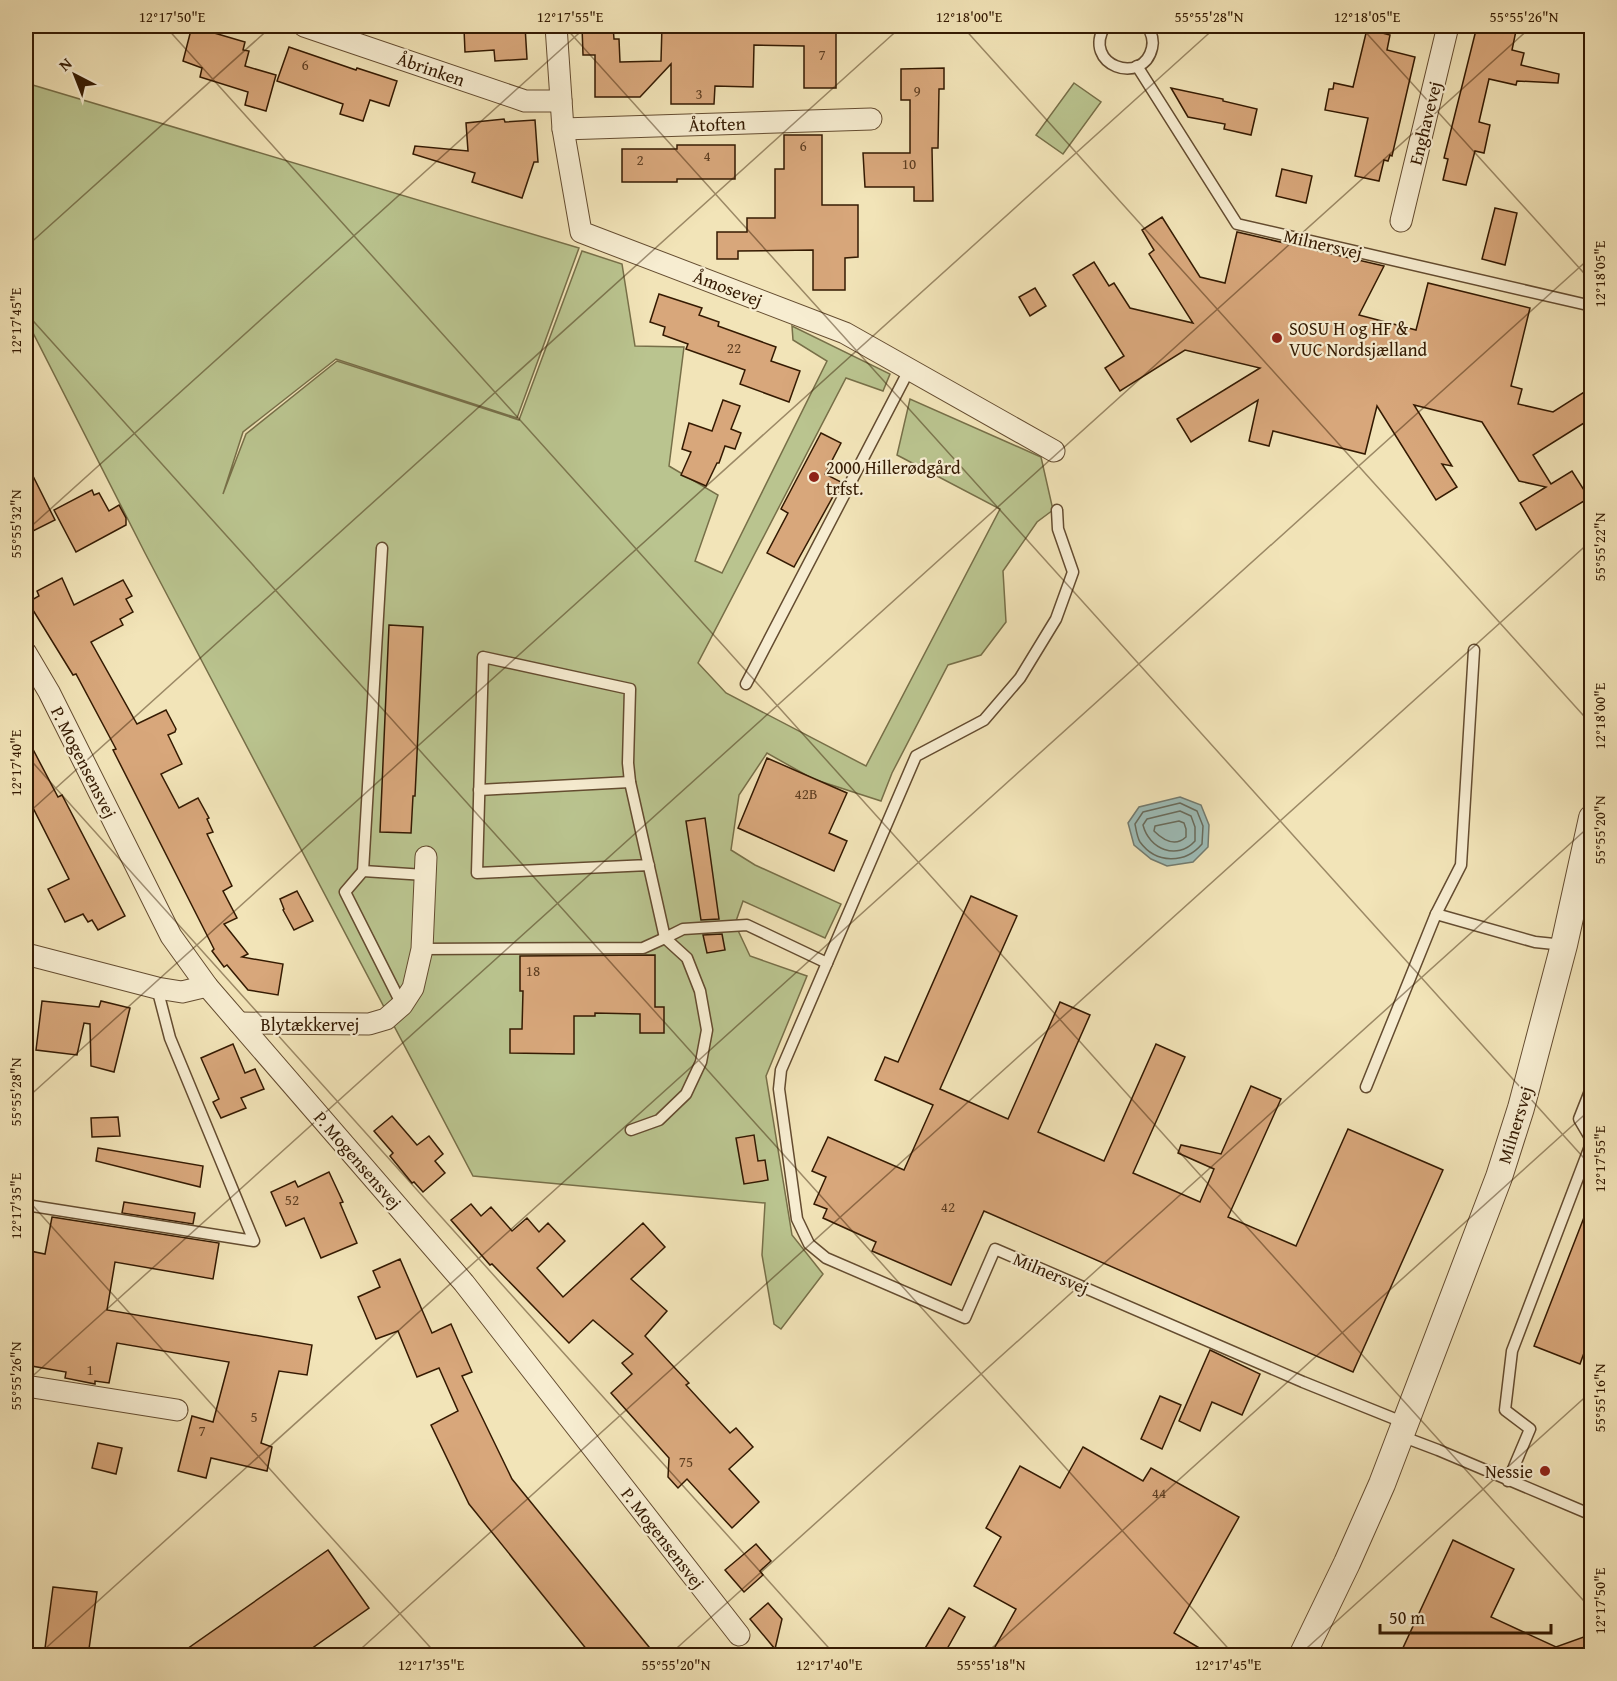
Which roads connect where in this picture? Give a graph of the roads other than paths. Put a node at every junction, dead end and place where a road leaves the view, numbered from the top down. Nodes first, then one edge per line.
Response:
1 (304, 26) edge
2 (556, 26) edge
3 (1105, 26) edge
4 (1146, 26) edge
5 (1448, 26) edge
6 (1137, 66) junction
7 (561, 100) junction
8 (871, 119) dead end
9 (564, 129) junction
10 (1401, 221) dead end
11 (1592, 306) edge
12 (909, 370) junction
13 (1054, 451) dead end
14 (1057, 510) dead end
15 (382, 548) dead end
16 (1474, 650) dead end
17 (26, 653) edge
18 (746, 684) dead end
19 (630, 782) junction
20 (479, 790) junction
21 (1590, 829) edge
22 (649, 865) junction
23 (426, 866) joint
24 (363, 871) junction
25 (1436, 914) junction
26 (665, 938) junction
27 (1564, 945) junction
28 (422, 949) junction
29 (26, 954) edge
30 (827, 963) junction
31 (207, 986) junction
32 (157, 988) junction
33 (402, 1005) junction
34 (239, 1023) junction
35 (1592, 1086) edge
36 (1366, 1087) dead end
37 (631, 1130) dead end
38 (1592, 1141) edge
39 (26, 1205) edge
40 (26, 1386) edge
41 (177, 1410) dead end
42 (1403, 1430) junction
43 (1508, 1481) junction
44 (1592, 1515) edge
45 (740, 1635) dead end
46 (1302, 1656) edge

1 - 7 street, Åbrinken
2 - 7 street, Åmosevej
3 - 6 lane
4 - 6 lane
5 - 10 street, Enghavevej
6 - 11 lane, Milnersvej
7 - 9 street, Åmosevej
8 - 9 street, Åtoften
9 - 12 street, Åmosevej
12 - 13 street, Åmosevej
12 - 18 lane
14 - 30 lane
15 - 24 lane
16 - 25 lane
17 - 31 street, P. Mogensensvej
19 - 20 lane
19 - 20 lane
19 - 22 lane
20 - 22 lane
21 - 27 street, Milnersvej
22 - 26 lane
23 - 24 lane
23 - 28 street
24 - 33 lane
25 - 27 lane
25 - 36 lane
26 - 28 lane
26 - 30 lane
26 - 37 lane
27 - 42 street, Milnersvej
28 - 33 street
29 - 32 street
30 - 42 lane, Milnersvej
31 - 32 street
31 - 34 street, P. Mogensensvej
32 - 39 lane
33 - 34 street, Blytækkervej
34 - 45 street, P. Mogensensvej
35 - 38 lane
38 - 43 lane
40 - 41 street
42 - 43 lane, Milnersvej
42 - 46 street, Milnersvej
43 - 44 lane, Milnersvej

